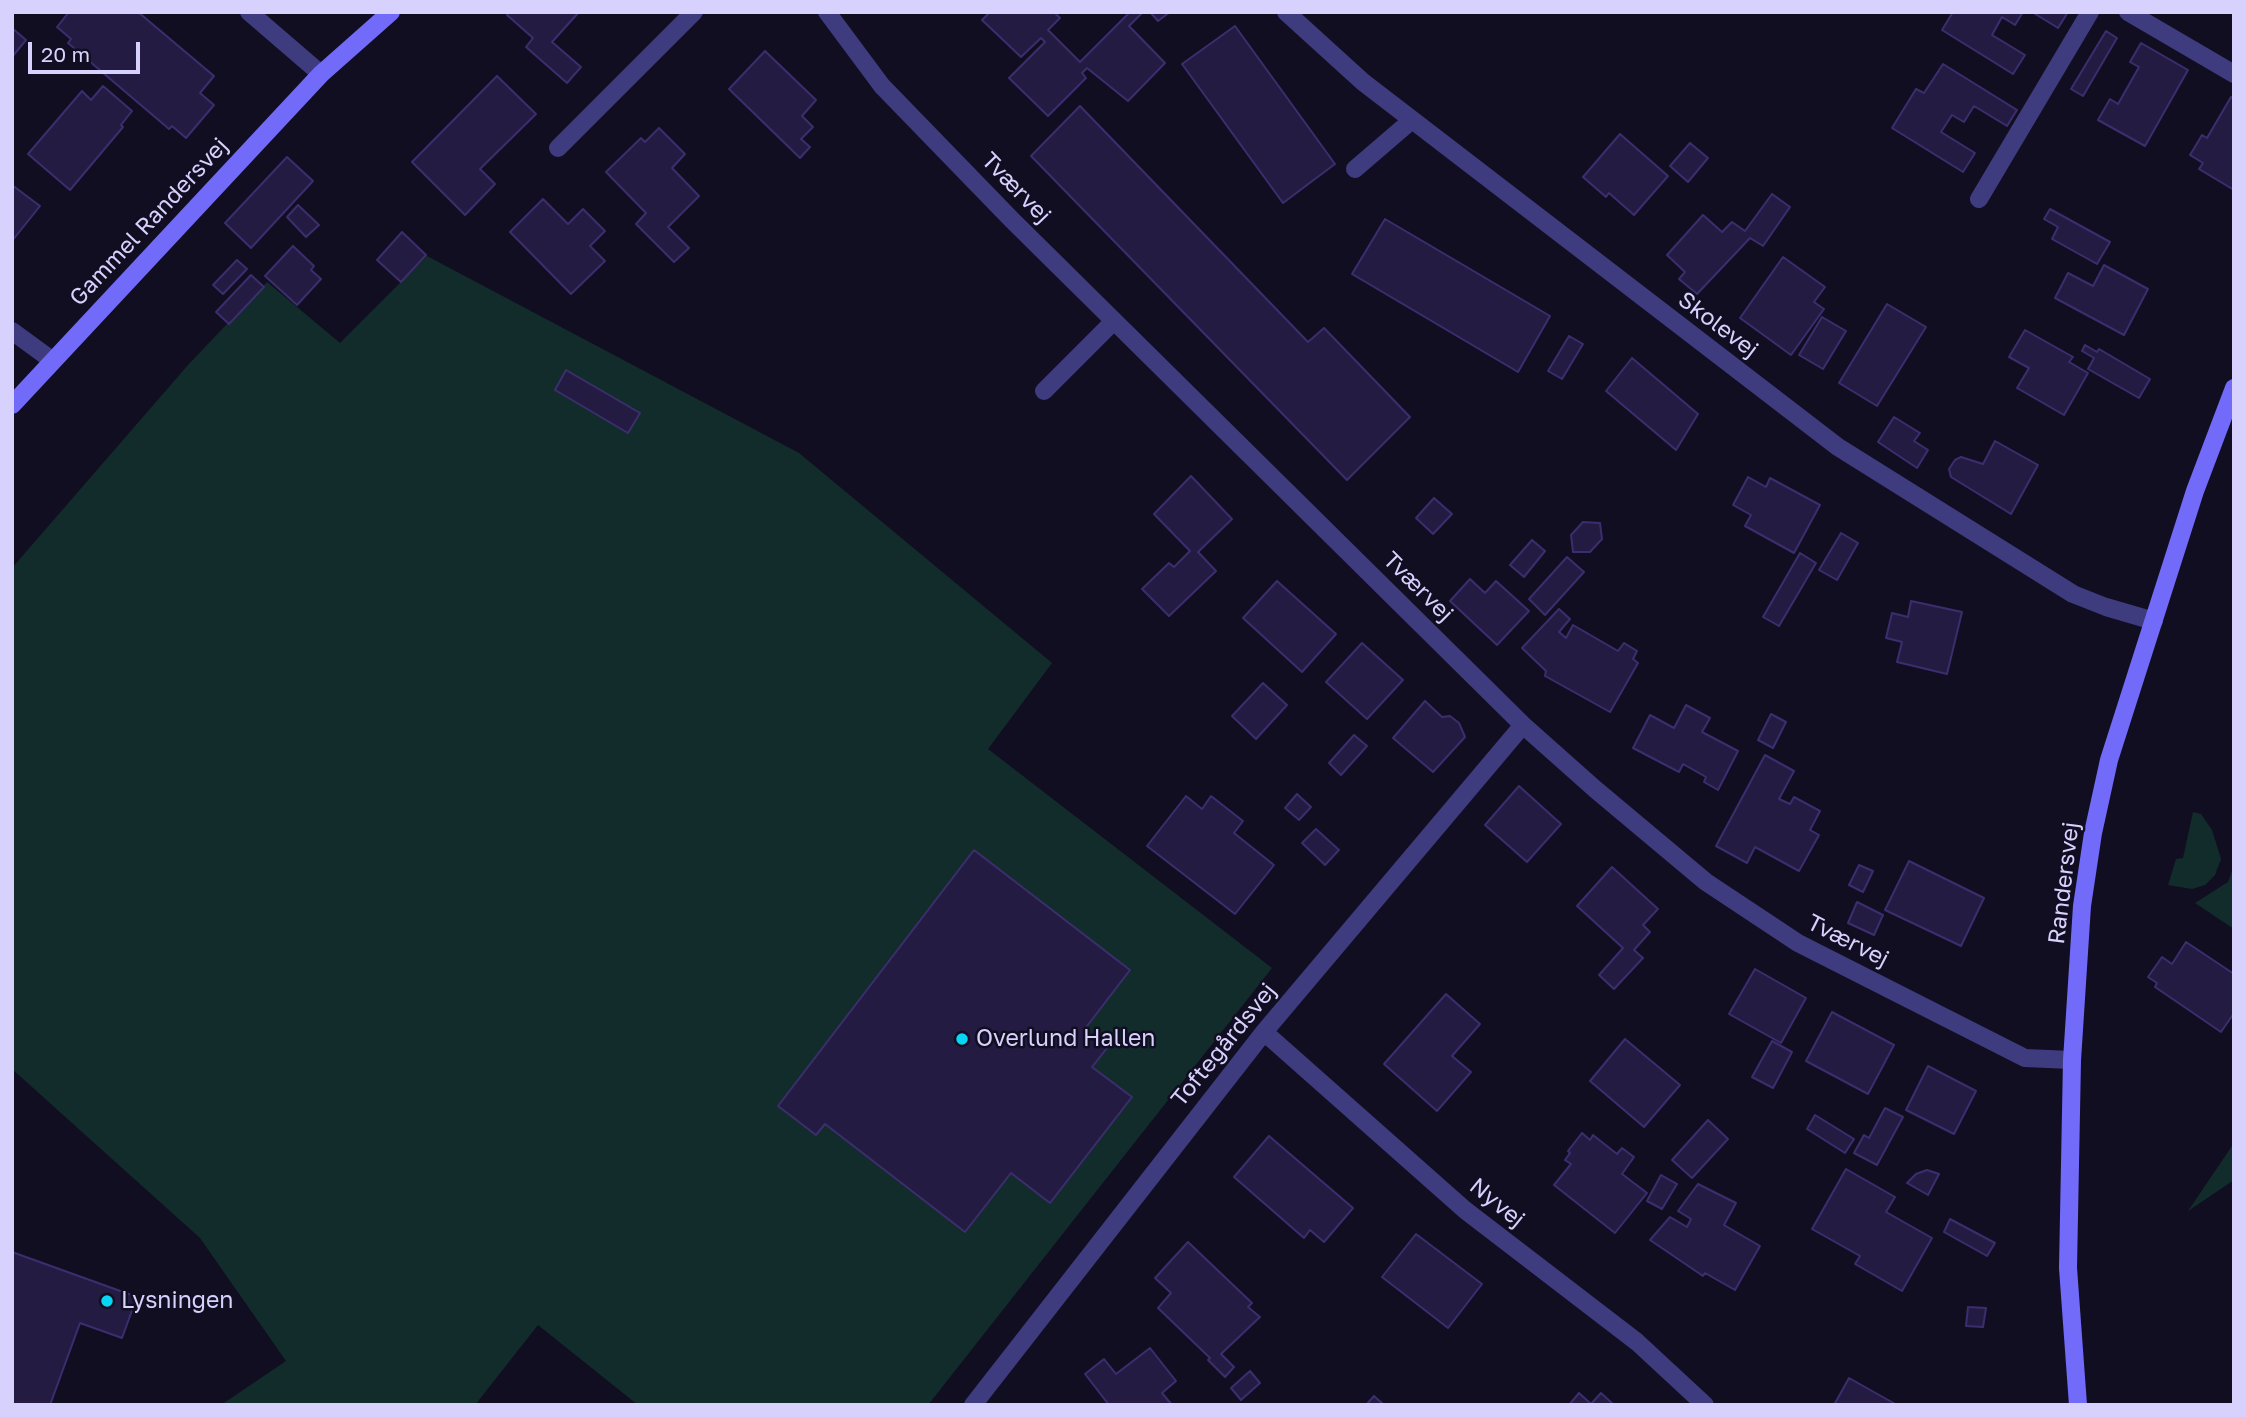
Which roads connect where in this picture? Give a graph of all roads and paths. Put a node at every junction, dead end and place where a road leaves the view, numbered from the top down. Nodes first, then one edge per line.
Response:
1 (249, 12) edge
2 (391, 12) edge
3 (694, 12) edge
4 (827, 12) edge
5 (1286, 12) edge
6 (2090, 12) edge
7 (2127, 12) edge
8 (321, 74) junction
9 (2234, 74) edge
10 (1412, 120) junction
11 (558, 148) dead end
12 (1355, 169) dead end
13 (1979, 199) dead end
14 (1114, 321) junction
15 (12, 331) edge
16 (53, 361) junction
17 (2234, 388) edge
18 (1044, 391) dead end
19 (12, 405) edge
20 (2154, 621) junction
21 (1523, 725) junction
22 (1264, 1032) junction
23 (2072, 1060) junction
24 (973, 1405) edge
25 (1705, 1405) edge
26 (2078, 1405) edge

1 - 8 street
2 - 8 street, Gammel Randersvej
3 - 11 street
4 - 14 street, Tværvej
5 - 10 street, Skolevej
6 - 13 street
7 - 9 street
8 - 16 street, Gammel Randersvej
10 - 12 street
10 - 20 street, Skolevej
14 - 18 street
14 - 21 street, Tværvej
15 - 16 street
16 - 19 street, Gammel Randersvej
17 - 20 street, Randersvej
20 - 23 street, Randersvej
21 - 22 street, Toftegårdsvej
21 - 23 street, Tværvej
22 - 24 street, Toftegårdsvej
22 - 25 street, Nyvej
23 - 26 street, Randersvej

